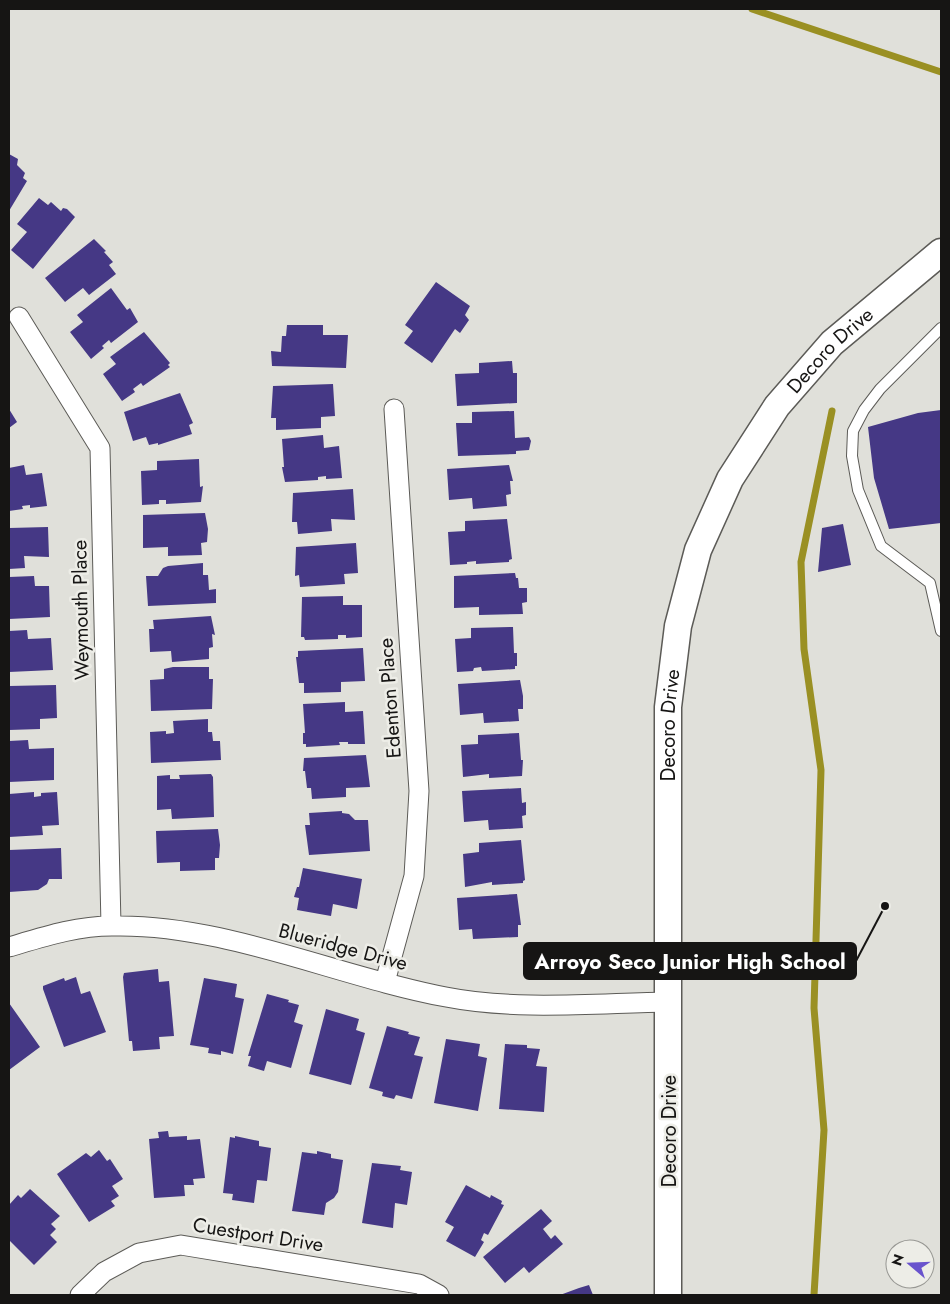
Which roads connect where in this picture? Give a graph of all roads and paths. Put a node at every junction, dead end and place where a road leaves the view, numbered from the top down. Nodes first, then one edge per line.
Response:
1 (941, 252) edge
2 (19, 317) dead end
3 (941, 328) edge
4 (394, 409) dead end
5 (941, 631) edge
6 (110, 926) junction
7 (9, 946) edge
8 (385, 982) junction
9 (669, 1002) junction
10 (80, 1295) edge
11 (439, 1295) edge
12 (668, 1295) edge

1 - 9 main road, Decoro Drive
2 - 6 street, Weymouth Place
3 - 5 lane
4 - 8 street, Edenton Place
6 - 7 street, Blueridge Drive
6 - 8 street, Blueridge Drive
8 - 9 street, Blueridge Drive
9 - 12 main road, Decoro Drive
10 - 11 street, Cuestport Drive

